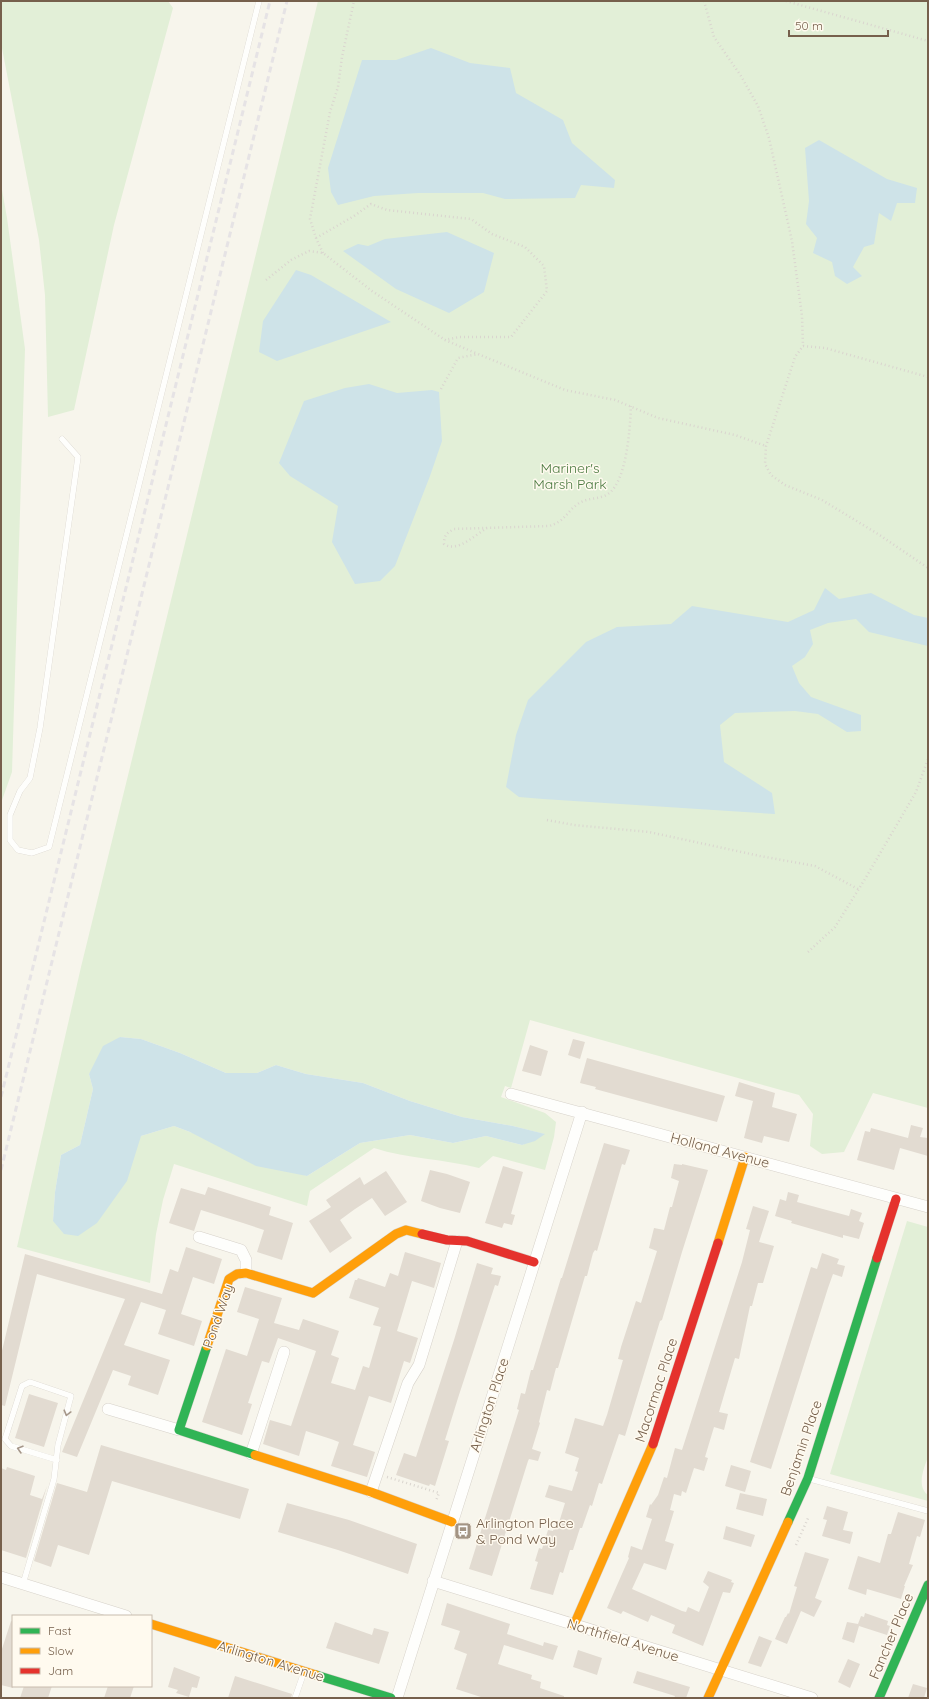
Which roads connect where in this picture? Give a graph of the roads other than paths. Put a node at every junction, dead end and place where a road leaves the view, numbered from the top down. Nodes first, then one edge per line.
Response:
1 (259, 1) edge
2 (62, 439) dead end
3 (511, 1094) dead end
4 (582, 1112) junction
5 (745, 1157) junction
6 (896, 1198) junction
7 (928, 1207) edge
8 (199, 1237) dead end
9 (457, 1240) junction
10 (534, 1262) junction
11 (246, 1273) junction
12 (284, 1352) dead end
13 (108, 1409) dead end
14 (179, 1430) junction
15 (251, 1454) junction
16 (57, 1460) junction
17 (808, 1478) junction
18 (372, 1492) junction
19 (928, 1512) edge
20 (452, 1522) junction
21 (1, 1577) edge
22 (434, 1581) junction
23 (23, 1584) junction
24 (928, 1585) edge
25 (123, 1615) edge
26 (152, 1624) edge
27 (574, 1625) junction
28 (720, 1670) junction
29 (304, 1671) junction
30 (295, 1698) edge
31 (391, 1698) edge
32 (397, 1698) edge
33 (708, 1698) edge
34 (812, 1698) edge
35 (879, 1698) edge

1 - 2 lane
3 - 4 street, Holland Avenue
4 - 5 street, Holland Avenue
4 - 10 street, Arlington Place
5 - 6 street, Holland Avenue
5 - 27 street, Macormac Place
6 - 7 street, Holland Avenue
6 - 17 street, Benjamin Place
8 - 11 street
9 - 10 street, Pond Way
9 - 11 street, Pond Way
9 - 18 street
10 - 20 street, Arlington Place
11 - 14 street, Pond Way
12 - 15 street
13 - 14 street
14 - 15 street
15 - 18 street
16 -> 16 lane
16 - 23 lane
17 - 19 lane
17 - 28 street, Benjamin Place
18 - 20 street
20 - 22 street, Arlington Place
21 - 23 street
22 - 27 street, Northfield Avenue
22 - 32 street, Arlington Place
23 - 25 street
24 - 35 street, Fancher Place
26 - 29 street, Arlington Avenue
27 - 28 street, Northfield Avenue
28 - 33 street, Benjamin Place
28 - 34 street, Northfield Avenue
29 - 30 lane
29 - 31 street, Arlington Avenue

